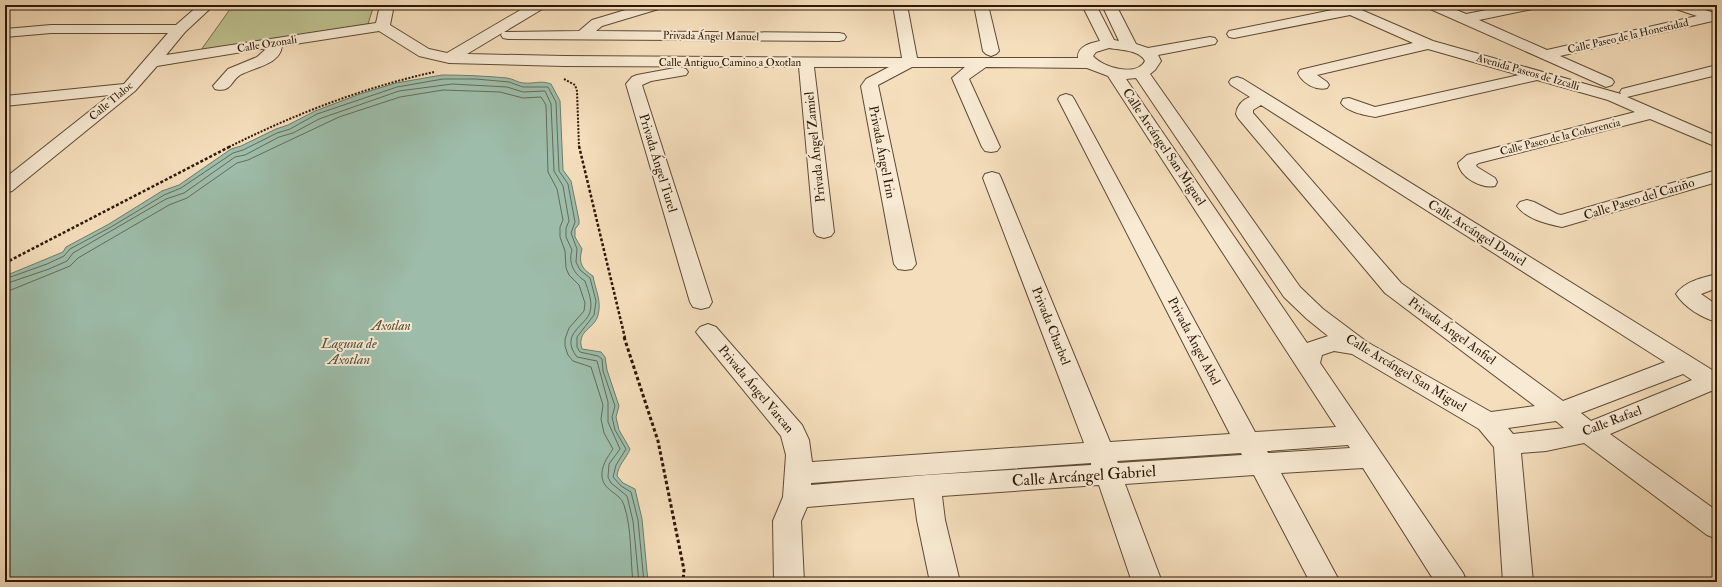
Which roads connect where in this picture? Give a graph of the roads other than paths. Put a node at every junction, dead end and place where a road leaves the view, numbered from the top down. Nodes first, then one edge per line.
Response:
1 (207, 5) edge
2 (387, 5) edge
3 (538, 5) edge
4 (900, 5) edge
5 (981, 5) edge
6 (1089, 5) edge
7 (1109, 5) edge
8 (1433, 5) edge
9 (1532, 5) edge
10 (1678, 5) edge
11 (650, 6) edge
12 (1345, 8) edge
13 (1714, 18) edge
14 (1464, 19) junction
15 (382, 26) junction
16 (180, 29) junction
17 (5, 33) edge
18 (1234, 34) dead end
19 (508, 35) dead end
20 (583, 35) junction
21 (839, 37) dead end
22 (1210, 41) dead end
23 (275, 42) junction
24 (1109, 44) junction
25 (1428, 44) junction
26 (1129, 46) junction
27 (1545, 55) junction
28 (987, 56) junction
29 (449, 58) junction
30 (564, 61) junction
31 (689, 61) junction
32 (152, 62) junction
33 (806, 62) junction
34 (910, 62) junction
35 (1088, 62) junction
36 (1144, 63) junction
37 (1568, 65) junction
38 (1717, 70) edge
39 (1114, 73) junction
40 (1538, 76) junction
41 (1237, 82) dead end
42 (1321, 85) dead end
43 (221, 86) dead end
44 (129, 88) junction
45 (1628, 92) junction
46 (1066, 99) dead end
47 (1263, 99) junction
48 (5, 102) edge
49 (1349, 102) dead end
50 (1653, 113) junction
51 (1306, 125) junction
52 (1273, 130) junction
53 (1717, 132) edge
54 (1717, 142) edge
55 (991, 147) dead end
56 (1717, 176) edge
57 (992, 178) dead end
58 (1488, 182) dead end
59 (5, 188) edge
60 (1527, 206) dead end
61 (824, 232) dead end
62 (905, 264) dead end
63 (1717, 280) edge
64 (701, 302) dead end
65 (1717, 315) edge
66 (708, 332) dead end
67 (1359, 348) junction
68 (1308, 362) junction
69 (1685, 364) junction
70 (1715, 382) edge
71 (1562, 411) junction
72 (1488, 422) junction
73 (1589, 432) junction
74 (1355, 435) junction
75 (1248, 442) junction
76 (1507, 445) junction
77 (1371, 457) junction
78 (1104, 463) junction
79 (1261, 464) junction
80 (797, 485) junction
81 (927, 486) junction
82 (1717, 527) edge
83 (789, 582) edge
84 (944, 582) edge
85 (1147, 582) edge
86 (1325, 582) edge
87 (1452, 582) edge
88 (1518, 582) edge

1 - 16 street, Calle Tlaloc
2 - 15 street
3 - 29 street
4 - 34 street
5 - 28 street
6 - 24 street
7 - 26 street
8 - 14 street, Avenida Paseos de Izcalli
9 - 14 street
10 - 13 street, Calle Paseo de la Honestidad
11 - 20 street
12 - 18 street
12 - 25 street, Avenida Paseos de Izcalli
13 - 27 street, Calle Paseo de la Honestidad
14 - 27 street, Avenida Paseos de Izcalli
15 - 23 street, Calle Ozonali
15 - 29 street, Calle Antiguo Camino a Oxotlan
16 - 17 street
16 - 32 street, Calle Tlaloc
19 - 20 street, Privada Ángel Manuel
20 - 21 street, Privada Ángel Manuel
20 - 30 street
22 - 36 street
23 - 32 street, Calle Ozonali
23 - 43 street
24 - 26 street
24 - 35 street
25 - 40 street, Avenida Paseos de Izcalli
25 - 42 street
26 - 36 street
27 - 37 street, Avenida Paseos de Izcalli
28 - 34 street, Calle Antiguo Camino a Oxotlan
28 - 35 street, Calle Antiguo Camino a Oxotlan
28 - 55 street
29 - 30 street, Calle Antiguo Camino a Oxotlan
30 - 31 street, Calle Antiguo Camino a Oxotlan
31 - 33 street, Calle Antiguo Camino a Oxotlan
31 - 64 street, Privada Ángel Turel
32 - 44 street, Calle Tlaloc
33 - 34 street, Calle Antiguo Camino a Oxotlan
33 - 61 street, Privada Ángel Zamiel
34 - 62 street, Privada Ángel Irin
35 - 39 street
36 - 39 street
36 - 67 street, Calle Arcángel San Miguel
37 - 40 street
37 - 45 street, Avenida Paseos de Izcalli
38 - 45 street
39 - 68 street, Calle Arcángel San Miguel
40 - 49 street
40 - 50 street, Avenida Paseos de Izcalli
41 - 47 street, Calle Arcángel Daniel
44 - 48 street
44 - 59 street, Calle Tlaloc
45 - 53 street, Avenida Paseos de Izcalli
46 - 75 street, Privada Ángel Abel
47 - 51 street, Calle Arcángel Daniel
47 - 52 street, Privada Ángel Anfiel
50 - 54 street, Avenida Paseos de Izcalli
50 - 58 street, Calle Paseo de la Coherencia
51 - 52 street
51 - 69 street, Calle Arcángel Daniel
52 - 71 street, Privada Ángel Anfiel
56 - 60 street, Calle Paseo del Cariño
57 - 78 street, Privada Charbel
63 - 65 street
66 - 80 street, Privada Ángel Varcan
67 - 68 street
67 - 72 street, Calle Arcángel San Miguel
68 - 74 street, Calle Arcángel San Miguel
69 - 70 street, Calle Arcángel Daniel
69 - 71 street, Calle Rafael
70 - 73 street, Calle Rafael
71 - 72 street, Calle Rafael
71 - 73 street, Privada Ángel Anfiel
72 - 76 street, Calle Arcángel San Miguel
73 - 76 street, Calle Rafael
73 - 82 street, Privada Ángel Anfiel
74 - 75 street, Calle Arcángel Gabriel
74 - 77 street, Calle Arcángel San Miguel
75 - 78 street, Calle Arcángel Gabriel
75 - 79 street, Privada Ángel Abel
76 - 88 street
77 - 79 street, Calle Arcángel Gabriel
77 - 87 street, Calle Arcángel San Miguel
78 - 79 street, Calle Arcángel Gabriel
78 - 80 street, Calle Arcángel Gabriel
78 - 81 street, Calle Arcángel Gabriel
78 - 85 street, Privada Charbel
79 - 86 street, Privada Ángel Abel
80 - 81 street, Calle Arcángel Gabriel
80 - 83 street
81 - 84 street

